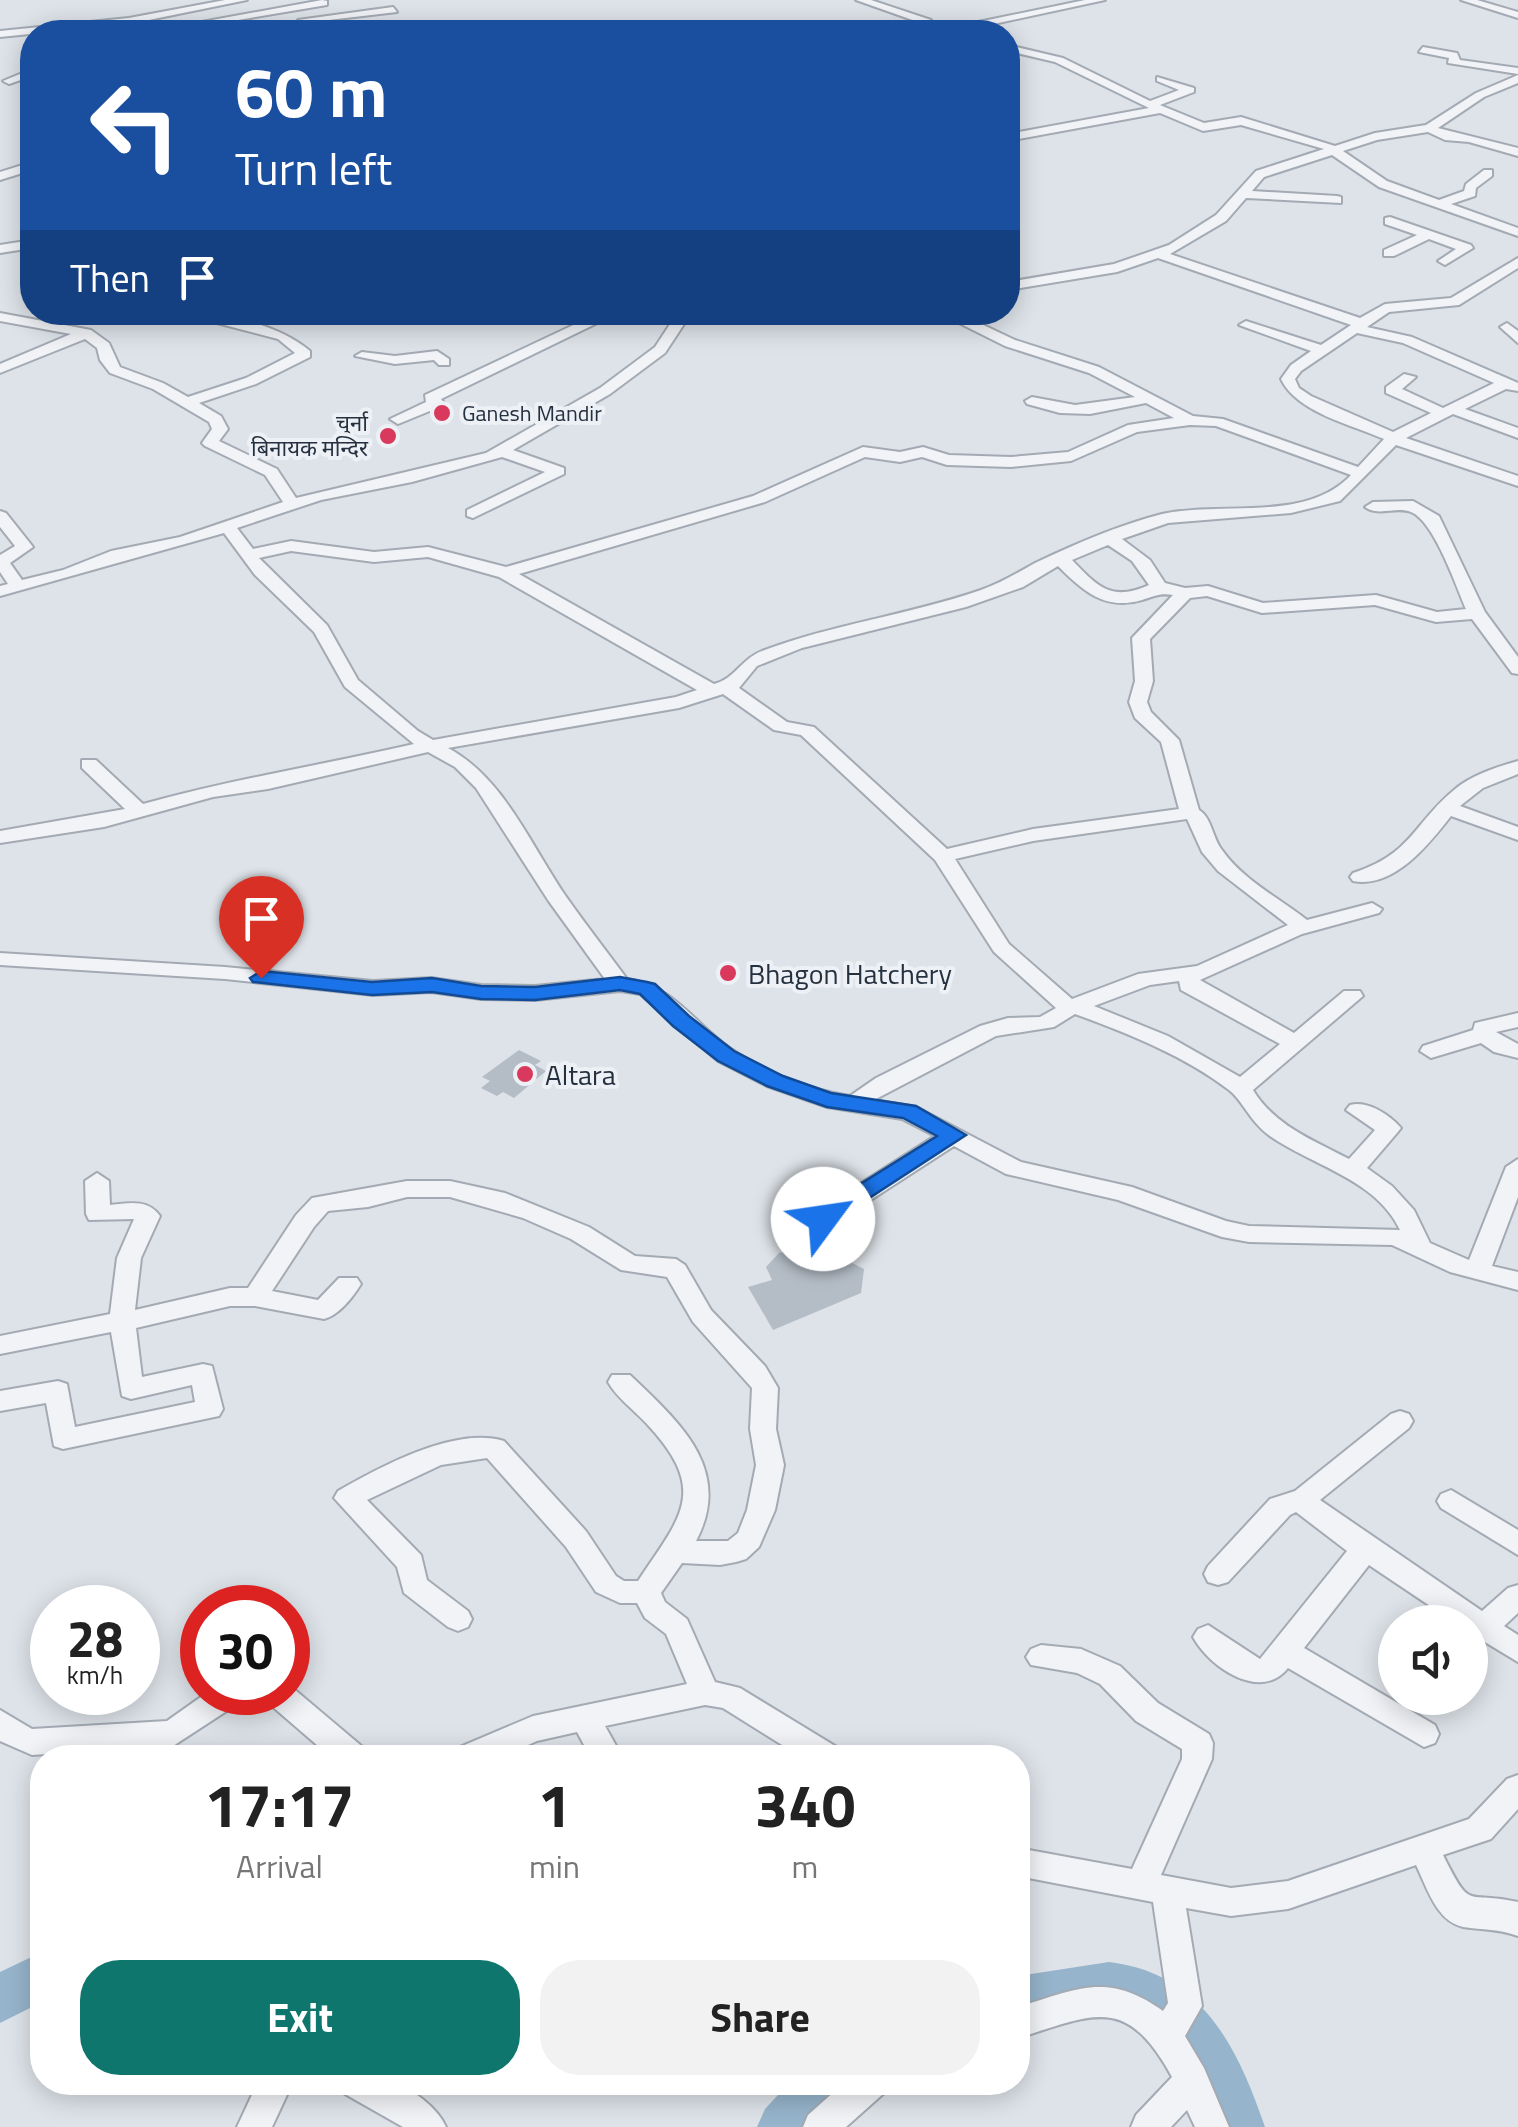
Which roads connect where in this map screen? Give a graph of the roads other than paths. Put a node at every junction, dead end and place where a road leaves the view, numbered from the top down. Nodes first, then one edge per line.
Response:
1 (242, 0) edge
2 (282, 0) edge
3 (861, 0) edge
4 (1100, 0) edge
5 (1466, 0) edge
6 (323, 3) dead end
7 (207, 6) junction
8 (393, 10) dead end
9 (266, 13) junction
10 (87, 14) dead end
11 (1518, 15) edge
12 (228, 18) junction
13 (92, 20) edge
14 (134, 20) edge
15 (217, 20) edge
16 (277, 20) edge
17 (315, 20) edge
18 (922, 20) edge
19 (1008, 20) edge
20 (1422, 50) dead end
21 (1020, 51) edge
22 (1518, 74) edge
23 (20, 77) edge
24 (1161, 79) dead end
25 (9, 81) dead end
26 (1154, 107) junction
27 (1430, 128) junction
28 (1020, 135) edge
29 (1335, 148) junction
30 (1518, 152) edge
31 (1488, 174) dead end
32 (1242, 194) junction
33 (1337, 200) dead end
34 (1438, 204) junction
35 (1390, 221) dead end
36 (1496, 224) junction
37 (1481, 230) dead end
38 (1518, 232) edge
39 (1427, 235) junction
40 (1466, 236) dead end
41 (1452, 242) junction
42 (1389, 253) dead end
43 (1158, 254) junction
44 (1445, 261) dead end
45 (1518, 262) edge
46 (1020, 284) edge
47 (43, 325) edge
48 (236, 325) edge
49 (585, 325) edge
50 (676, 325) edge
51 (972, 325) edge
52 (1246, 326) dead end
53 (1360, 326) junction
54 (86, 333) junction
55 (1322, 350) junction
56 (362, 356) dead end
57 (444, 362) dead end
58 (0, 370) edge
59 (1409, 377) dead end
60 (1513, 384) edge
61 (1147, 398) junction
62 (1032, 401) dead end
63 (188, 402) junction
64 (1450, 412) junction
65 (398, 419) dead end
66 (1190, 420) junction
67 (1518, 433) edge
68 (1395, 437) junction
69 (501, 451) junction
70 (1358, 473) junction
71 (1518, 481) edge
72 (292, 504) junction
73 (1373, 507) dead end
74 (473, 512) dead end
75 (0, 516) edge
76 (226, 525) junction
77 (1107, 538) junction
78 (248, 554) junction
79 (1060, 558) junction
80 (505, 573) junction
81 (1158, 587) junction
82 (9, 589) edge
83 (1185, 593) junction
84 (1477, 614) junction
85 (1518, 669) edge
86 (717, 688) junction
87 (434, 746) junction
88 (90, 764) dead end
89 (1518, 768) edge
90 (1450, 809) junction
91 (138, 810) junction
92 (1190, 813) junction
93 (1518, 834) edge
94 (0, 837) edge
95 (943, 856) junction
96 (1360, 878) dead end
97 (1372, 908) dead end
98 (1303, 928) junction
99 (0, 959) edge
100 (1195, 972) junction
101 (620, 984) junction
102 (1352, 996) dead end
103 (1072, 1006) junction
104 (1518, 1020) edge
105 (1485, 1034) junction
106 (1294, 1042) junction
107 (1430, 1051) dead end
108 (1518, 1051) edge
109 (1241, 1088) junction
110 (857, 1102) junction
111 (1358, 1110) dead end
112 (954, 1135) junction
113 (1518, 1166) edge
114 (1354, 1168) junction
115 (97, 1181) dead end
116 (823, 1219) dead end
117 (1420, 1247) junction
118 (1476, 1271) junction
119 (1518, 1281) edge
120 (348, 1284) dead end
121 (255, 1296) junction
122 (120, 1321) junction
123 (0, 1345) edge
124 (621, 1382) dead end
125 (0, 1401) edge
126 (1400, 1421) dead end
127 (1305, 1498) junction
128 (1451, 1502) dead end
129 (1518, 1544) edge
130 (1366, 1549) junction
131 (674, 1551) junction
132 (1218, 1574) dead end
133 (646, 1592) junction
134 (1518, 1596) edge
135 (1451, 1605) edge
136 (458, 1619) dead end
137 (1488, 1623) edge
138 (1488, 1630) edge
139 (1208, 1637) dead end
140 (1283, 1650) junction
141 (1518, 1650) edge
142 (1042, 1656) dead end
143 (705, 1693) junction
144 (199, 1715) edge
145 (303, 1715) edge
146 (588, 1716) junction
147 (0, 1724) edge
148 (1424, 1734) dead end
149 (339, 1745) edge
150 (496, 1745) edge
151 (599, 1745) edge
152 (808, 1745) edge
153 (1518, 1788) edge
154 (1424, 1848) junction
155 (1030, 1864) edge
156 (1154, 1889) junction
157 (1518, 1920) edge
158 (1030, 2018) edge
159 (1176, 2020) junction
160 (1192, 2080) junction
161 (270, 2095) edge
162 (381, 2095) edge
163 (856, 2095) edge
164 (254, 2127) edge
165 (430, 2127) edge
166 (820, 2127) edge
167 (1148, 2127) edge
168 (1212, 2127) edge

1 - 7 street
2 - 9 street
3 - 18 street
4 - 19 street
5 - 11 street
6 - 9 street
7 - 12 street
7 - 14 street
8 - 17 street
9 - 12 street
9 - 16 street
10 - 13 street
12 - 15 street
20 - 22 street
21 - 26 street
22 - 27 street
23 - 25 street
24 - 26 street
26 - 28 street
26 - 29 street
27 - 29 street
27 - 30 street
29 - 32 street
29 - 34 street
31 - 34 street
32 - 33 street
32 - 43 street
34 - 36 street
35 - 39 street
36 - 37 street
36 - 38 street
39 - 41 street
39 - 42 street
40 - 41 street
41 - 44 street
43 - 46 street
43 - 53 street
45 - 53 street
47 - 54 street
48 - 63 street
49 - 65 street
50 - 69 street
51 - 61 street
52 - 55 street
53 - 55 street
53 - 60 street
54 - 58 street
54 - 63 street
55 - 68 street
56 - 57 street
59 - 64 street
60 - 64 street
61 - 62 street
61 - 66 street
63 - 72 street
64 - 67 street
64 - 68 street
66 - 70 street
66 - 80 street
68 - 70 street
68 - 71 street
69 - 72 street
69 - 74 street
70 - 77 street
72 - 76 street
73 - 84 street
75 - 82 street
76 - 78 street
76 - 82 street
77 - 79 street
77 - 81 street
78 - 80 street
78 - 87 street
79 - 81 street
79 - 86 street
80 - 86 street
81 - 83 street
83 - 84 street
83 - 92 street
84 - 85 street
86 - 87 street
86 - 95 street
87 - 91 street
87 - 101 street
88 - 91 street
89 - 90 street
90 - 93 street
90 - 96 street
91 - 94 street
92 - 95 street
92 - 98 street
95 - 103 street
97 - 98 street
98 - 100 street
99 - 101 street
100 - 103 street
100 - 106 street
101 - 110 street
102 - 106 street
103 - 109 street
103 - 110 street
104 - 105 street
105 - 107 street
105 - 108 street
106 - 109 street
109 - 114 street
110 - 112 street
111 - 114 street
112 - 116 street
112 - 117 street
113 - 118 street
114 - 117 street
115 - 122 street
117 - 118 street
118 - 119 street
120 - 121 street
121 - 122 street
121 - 131 street
122 - 123 street
122 - 125 street
124 - 131 street
126 - 127 street
127 - 130 street
127 - 132 street
128 - 129 street
130 - 135 street
130 - 140 street
131 - 133 street
133 - 136 street
133 - 143 street
134 - 137 street
138 - 141 street
139 - 140 street
140 - 148 street
142 - 156 street
143 - 146 street
143 - 152 street
144 - 147 street
145 - 149 street
146 - 150 street
146 - 151 street
153 - 154 street
154 - 156 street
154 - 157 street
155 - 156 street
156 - 159 street
158 - 159 street
159 - 160 street
160 - 167 street
160 - 168 street
161 - 164 street
162 - 165 street
163 - 166 street

